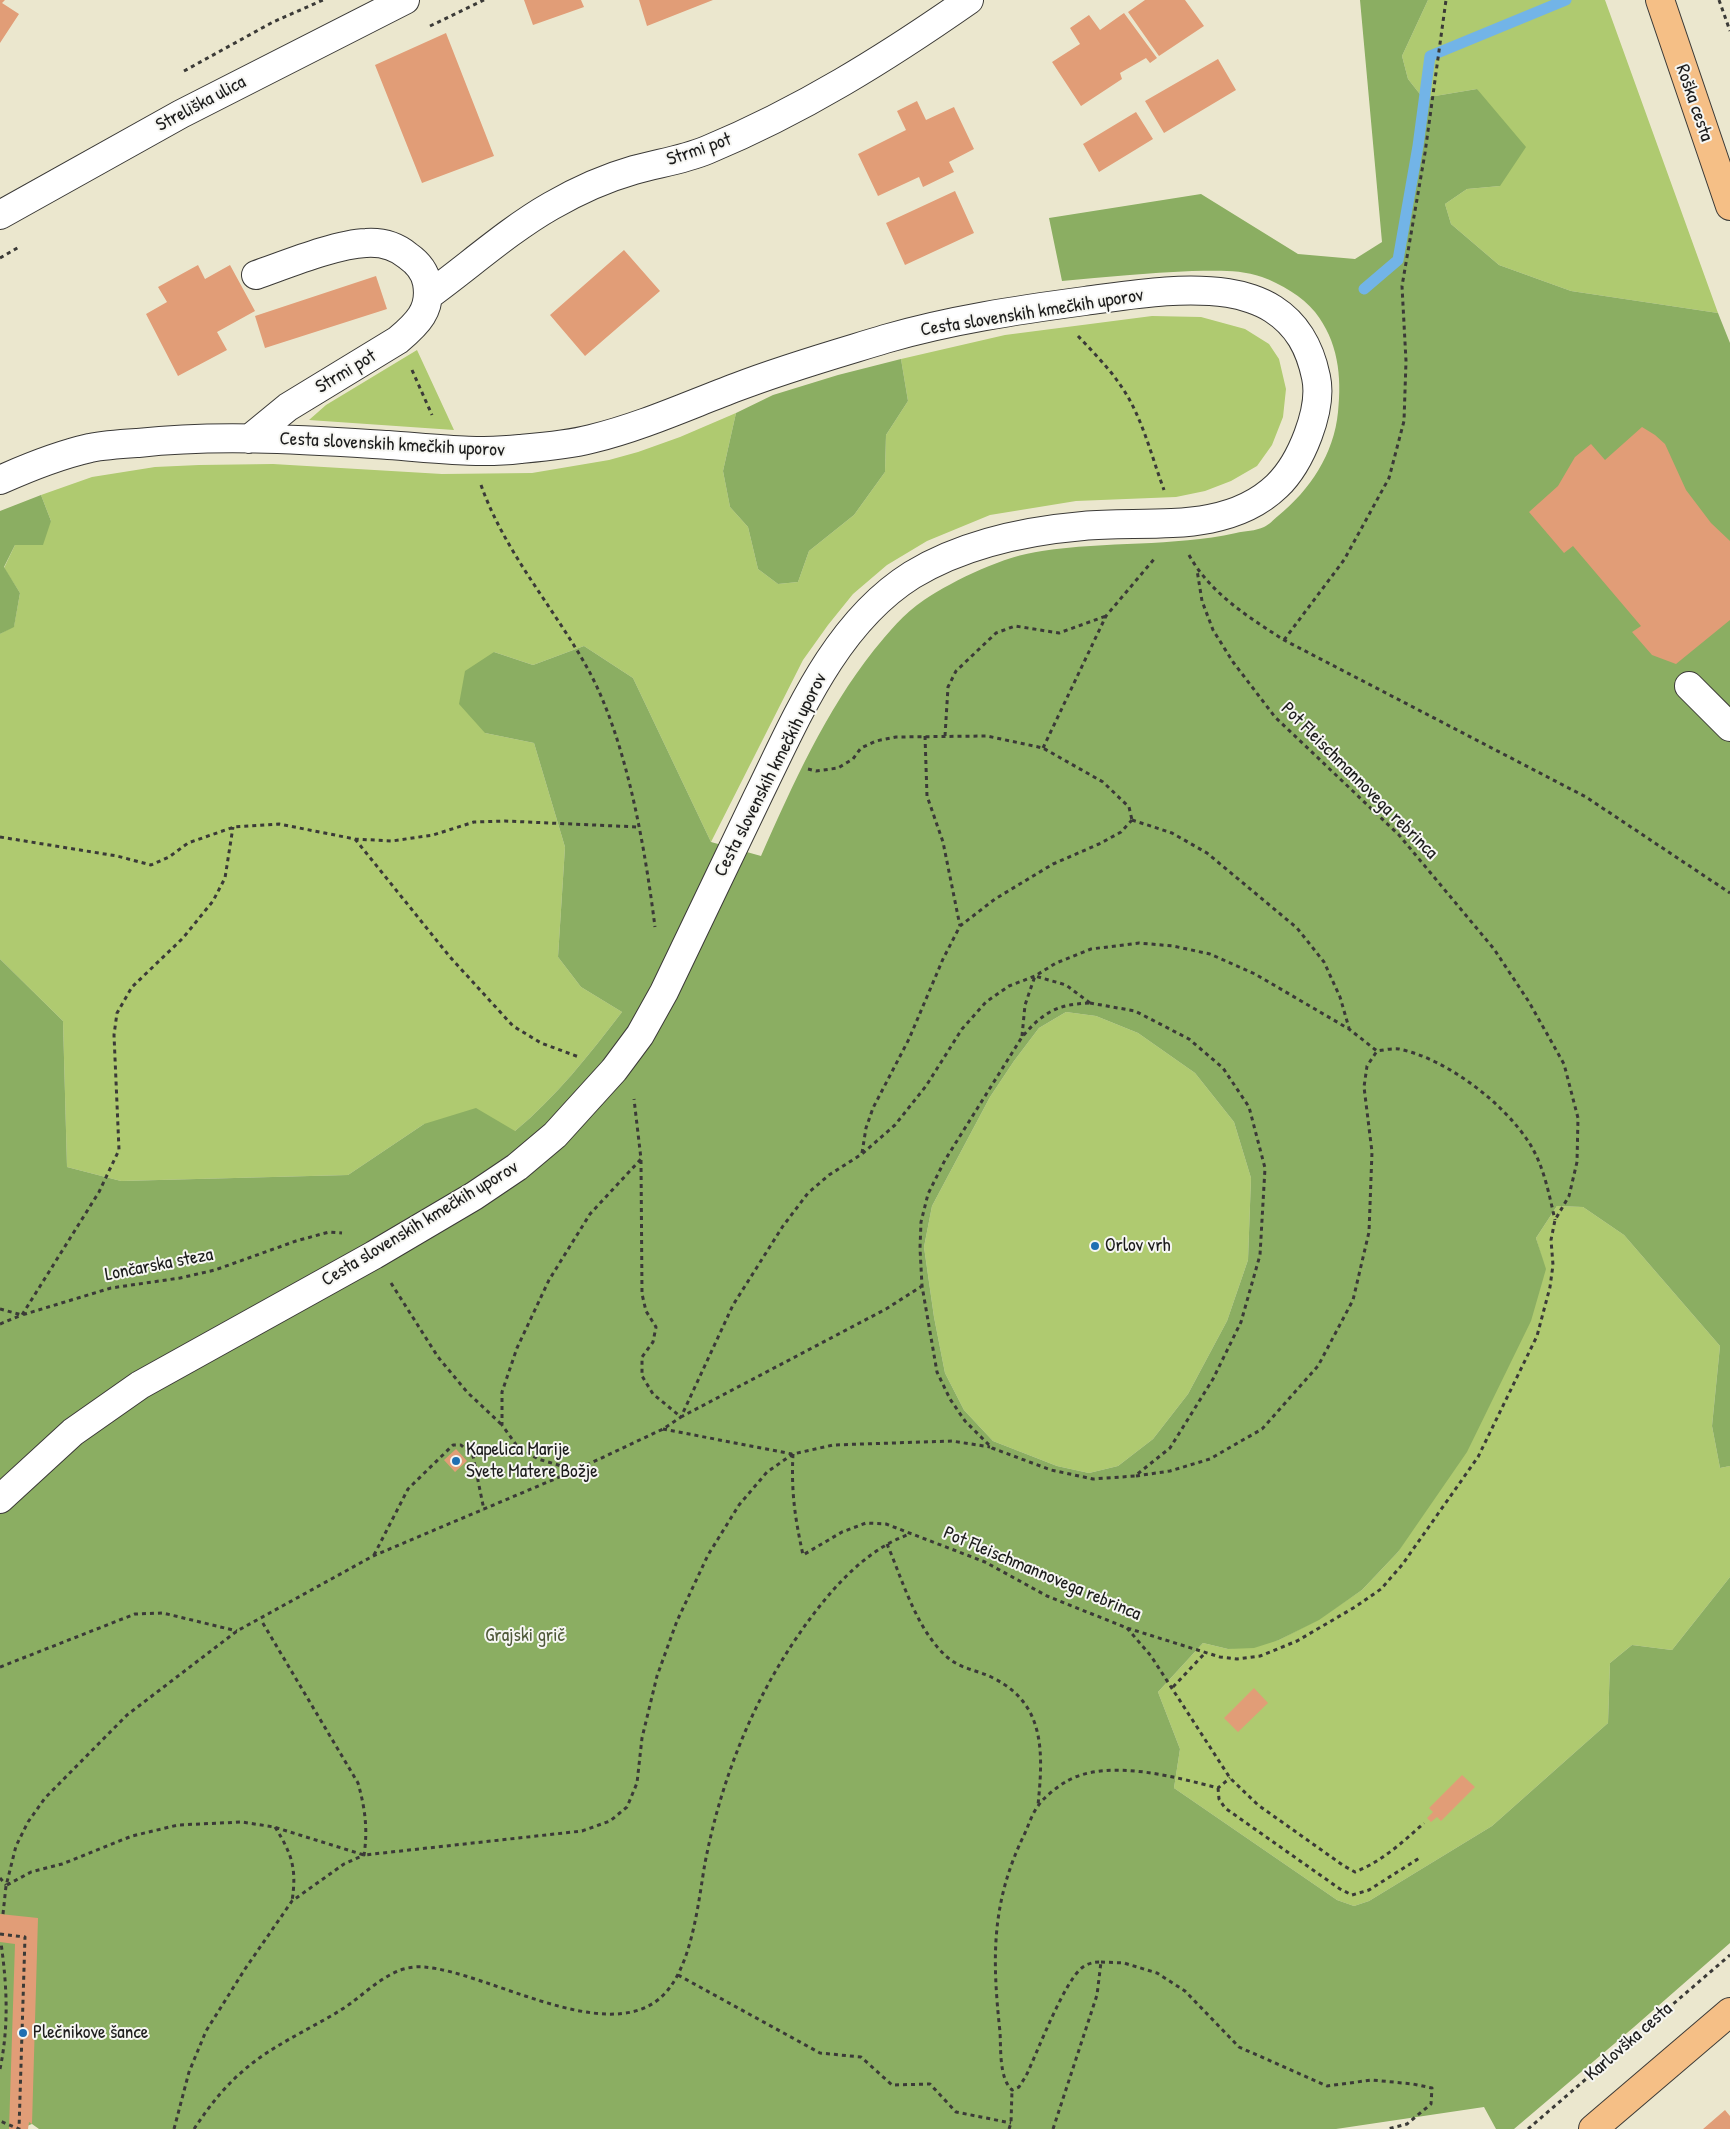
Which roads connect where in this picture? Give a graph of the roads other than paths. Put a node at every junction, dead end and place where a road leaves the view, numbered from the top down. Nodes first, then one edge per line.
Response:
1 (405, 0) edge
2 (969, 0) edge
3 (1660, 0) edge
4 (1730, 206) edge
5 (0, 215) edge
6 (256, 275) dead end
7 (429, 295) junction
8 (249, 439) junction
9 (0, 480) edge
10 (1689, 686) dead end
11 (1730, 727) edge
12 (0, 1499) edge
13 (1730, 2012) edge
14 (1593, 2129) edge

1 - 5 street, Streliška ulica
2 - 7 street, Strmi pot
3 - 4 main road, Roška cesta
6 - 7 street
7 - 8 street, Strmi pot
8 - 9 street, Cesta slovenskih kmečkih uporov
8 - 12 street, Cesta slovenskih kmečkih uporov
10 - 11 street
13 - 14 main road

